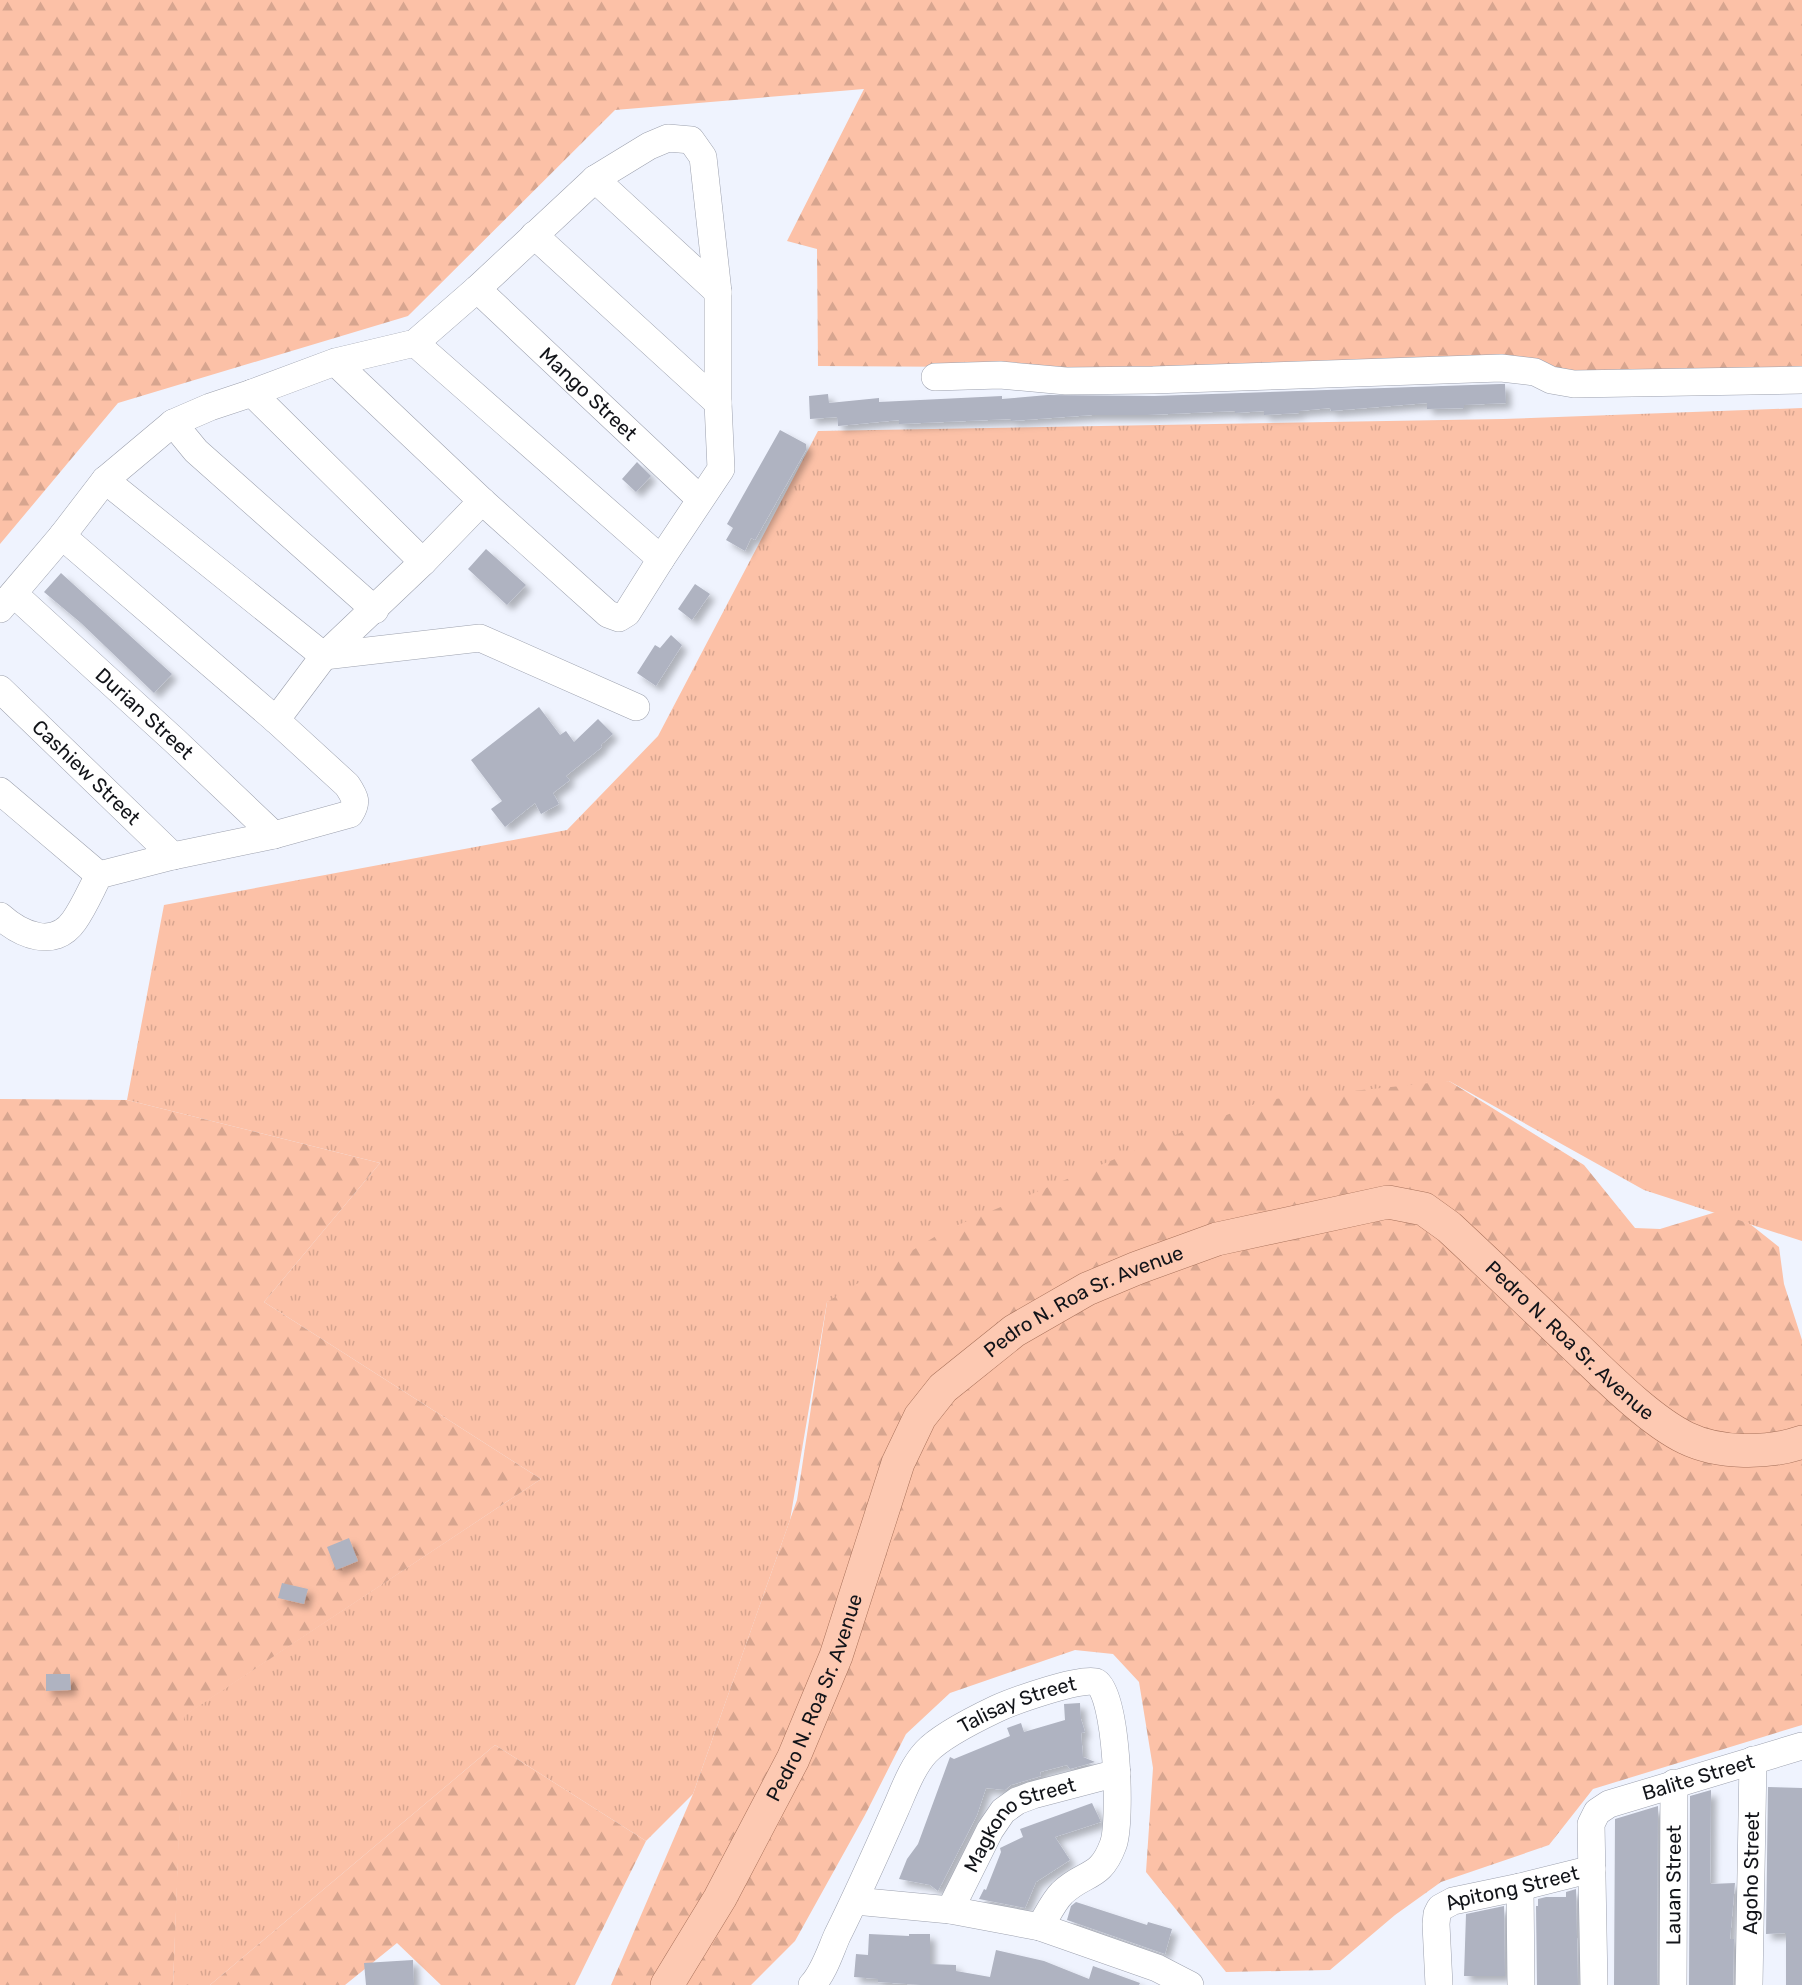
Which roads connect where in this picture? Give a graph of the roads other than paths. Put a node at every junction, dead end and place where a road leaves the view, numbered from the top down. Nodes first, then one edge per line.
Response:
1 (595, 179) junction
2 (534, 235) junction
3 (477, 289) junction
4 (718, 292) junction
5 (415, 343) junction
6 (335, 362) junction
7 (935, 377) dead end
8 (1802, 380) edge
9 (252, 393) junction
10 (718, 403) junction
11 (173, 423) junction
12 (105, 480) junction
13 (700, 499) junction
14 (482, 501) junction
15 (62, 536) junction
16 (661, 559) junction
17 (423, 562) junction
18 (7, 602) edge
19 (375, 610) junction
20 (324, 656) junction
21 (0, 689) edge
22 (636, 707) dead end
23 (276, 720) junction
24 (0, 791) edge
25 (274, 835) junction
26 (173, 855) junction
27 (99, 875) junction
28 (0, 916) edge
29 (1802, 1442) edge
30 (1802, 1746) edge
31 (1753, 1760) junction
32 (1117, 1773) junction
33 (1674, 1783) junction
34 (1592, 1869) junction
35 (1520, 1887) junction
36 (855, 1900) junction
37 (950, 1910) junction
38 (1040, 1927) junction
39 (820, 1984) edge
40 (667, 1985) edge
41 (1190, 1985) edge
42 (1440, 1985) edge
43 (1521, 1985) edge
44 (1594, 1985) edge
45 (1673, 1985) edge
46 (1749, 1985) edge

1 - 2 street
1 - 4 street
1 - 4 street
2 - 3 street
2 - 10 street
3 - 5 street
3 - 13 street, Mango Street
4 - 10 street
5 - 6 street
5 - 16 street
6 - 9 street
6 - 14 street
7 - 8 street
9 - 11 street
9 - 17 street
10 - 13 street
11 - 12 street
11 - 19 street
12 - 15 street
12 - 20 street
13 - 16 street
14 - 16 street
14 - 17 street
15 - 18 street
15 - 23 street
17 - 19 street
18 - 25 street, Durian Street
19 - 20 street
20 - 22 street
20 - 23 street
21 - 26 street, Cashiew Street
23 - 25 street
24 - 27 street
25 - 26 street
26 - 27 street
27 - 28 street
29 - 40 main road, Pedro N. Roa Sr. Avenue
30 - 31 street, Balite Street
31 - 33 street, Balite Street
31 - 46 street, Agoho Street
32 - 36 street, Talisay Street
32 - 37 street, Magkono Street
32 - 38 street, Talisay Street
33 - 34 street, Balite Street
33 - 45 street, Lauan Street
34 - 35 street, Apitong Street
34 - 44 street
35 - 42 street, Apitong Street
35 - 43 street
36 - 37 street
36 - 39 street, Talisay Street
37 - 38 street
38 - 41 street

